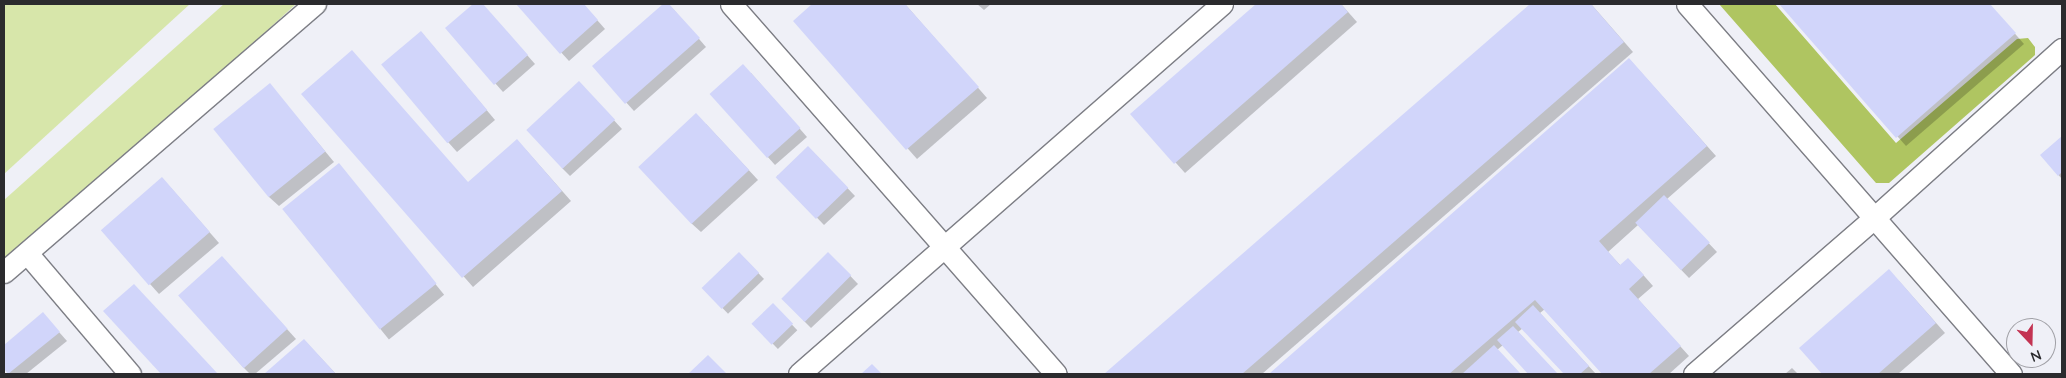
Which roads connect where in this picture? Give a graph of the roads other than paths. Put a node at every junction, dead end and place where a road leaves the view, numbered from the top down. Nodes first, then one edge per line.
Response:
1 (315, 4) edge
2 (731, 4) edge
3 (1222, 4) edge
4 (1688, 4) edge
5 (2062, 49) edge
6 (1874, 218) junction
7 (944, 247) junction
8 (27, 253) junction
9 (4, 272) edge
10 (130, 374) edge
11 (799, 374) edge
12 (1056, 374) edge
13 (1694, 374) edge
14 (2011, 374) edge

1 - 8 street
2 - 7 street
3 - 7 street
4 - 6 street
5 - 6 street
6 - 13 street
6 - 14 street
7 - 11 street
7 - 12 street
8 - 9 street
8 - 10 street

